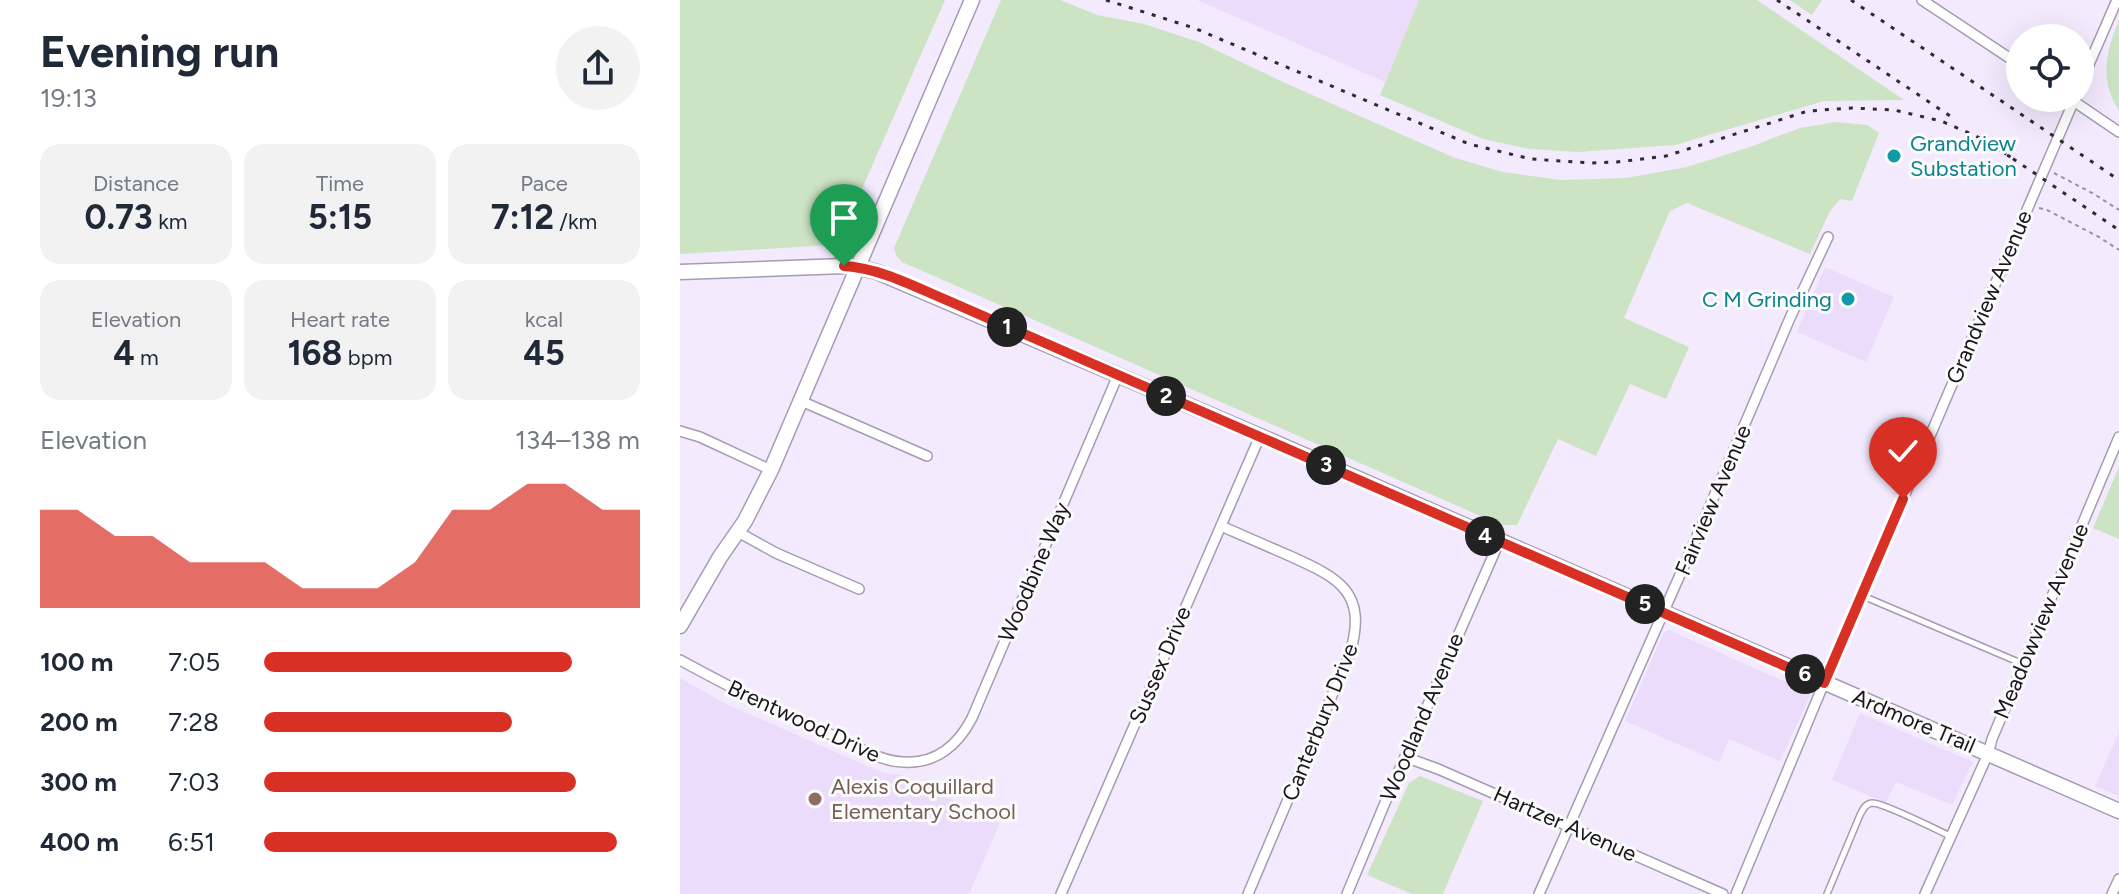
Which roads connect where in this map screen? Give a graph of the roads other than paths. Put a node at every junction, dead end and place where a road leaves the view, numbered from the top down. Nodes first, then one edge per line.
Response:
1 (972, 0) edge
2 (1922, 0) edge
3 (2117, 0) edge
4 (2094, 53) edge
5 (2006, 56) edge
6 (2067, 112) edge
7 (2091, 112) edge
8 (2119, 132) edge
9 (1828, 237) dead end
10 (857, 267) junction
11 (680, 272) edge
12 (1118, 375) junction
13 (801, 401) junction
14 (680, 431) edge
15 (1260, 436) junction
16 (2119, 437) edge
17 (927, 456) dead end
18 (771, 470) junction
19 (1221, 526) junction
20 (738, 532) junction
21 (1499, 542) junction
22 (859, 589) dead end
23 (1862, 596) junction
24 (1664, 612) junction
25 (680, 626) edge
26 (680, 660) edge
27 (2023, 664) junction
28 (1824, 683) junction
29 (1988, 754) junction
30 (1405, 757) junction
31 (933, 758) joint
32 (2119, 811) edge
33 (1568, 826) junction
34 (1950, 836) junction
35 (2119, 879) edge
36 (1061, 894) edge
37 (1248, 894) edge
38 (1347, 894) edge
39 (1539, 894) edge
40 (1723, 894) edge
41 (1736, 894) edge
42 (1827, 894) edge
43 (1925, 894) edge
44 (2112, 894) edge

1 - 10 street
2 - 5 street
3 - 4 street
6 - 23 street, Grandview Avenue
7 - 8 street
9 - 24 street, Fairview Avenue
10 - 11 street, Ardmore Trail
10 - 12 street, Ardmore Trail
10 - 13 street
12 - 15 street, Ardmore Trail
12 - 31 street, Woodbine Way
13 - 17 street
13 - 18 street
14 - 18 street
15 - 19 street, Sussex Drive
15 - 21 street, Ardmore Trail
16 - 27 street, Meadowview Avenue
18 - 20 street
19 - 36 street, Sussex Drive
19 - 37 street, Canterbury Drive
20 - 22 street
20 - 25 street
21 - 24 street, Ardmore Trail
21 - 30 street, Woodland Avenue
23 - 27 lane
23 - 28 street, Grandview Avenue
24 - 28 street, Ardmore Trail
24 - 33 street, Fairview Avenue
26 - 31 street, Brentwood Drive
27 - 29 street, Meadowview Avenue
28 - 29 street, Ardmore Trail
28 - 41 street, Grandview Avenue
29 - 32 street, Ardmore Trail
29 - 34 street, Meadowview Avenue
30 - 33 street, Hartzer Avenue
30 - 38 street, Woodland Avenue
33 - 39 street, Fairview Avenue
33 - 40 street, Hartzer Avenue
34 - 42 lane
34 - 43 street, Meadowview Avenue
35 - 44 street

